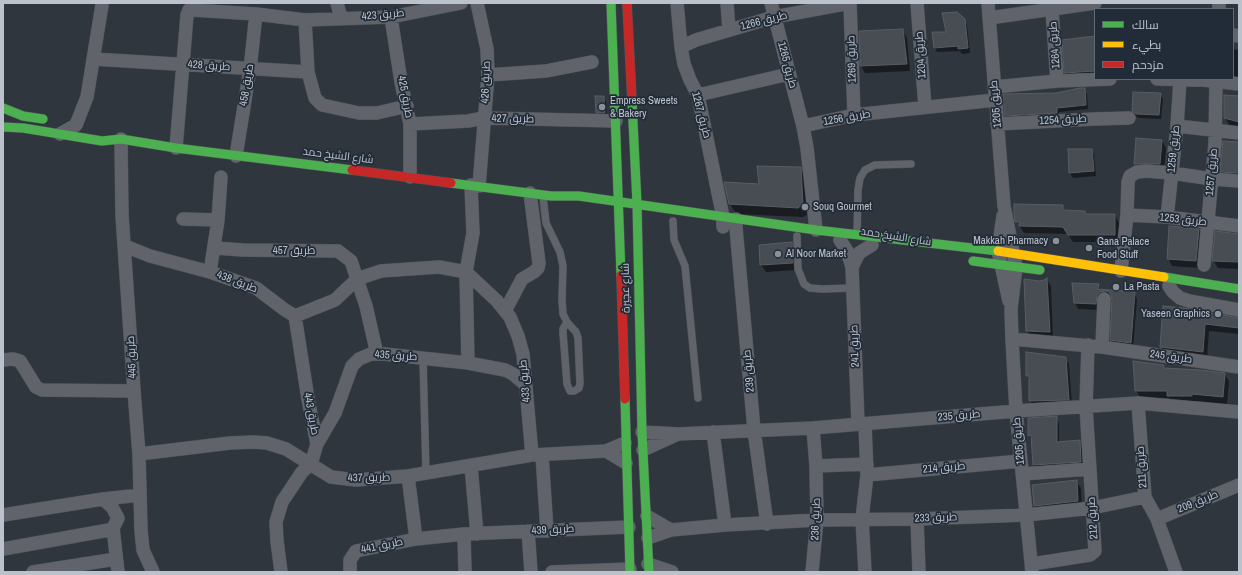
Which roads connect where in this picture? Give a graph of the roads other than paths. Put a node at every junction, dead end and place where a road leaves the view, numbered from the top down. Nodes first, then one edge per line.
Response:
1 (337, 3) edge
2 (461, 3) edge
3 (477, 3) edge
4 (611, 3) edge
5 (627, 3) edge
6 (676, 3) edge
7 (726, 3) edge
8 (771, 3) edge
9 (850, 3) edge
10 (917, 3) edge
11 (988, 3) edge
12 (1095, 3) edge
13 (102, 5) dead end
14 (1052, 10) junction
15 (256, 14) junction
16 (391, 17) junction
17 (774, 17) junction
18 (341, 18) junction
19 (989, 18) junction
20 (305, 20) junction
21 (729, 30) junction
22 (681, 46) junction
23 (93, 59) junction
24 (592, 62) dead end
25 (182, 63) junction
26 (250, 69) junction
27 (308, 72) junction
28 (789, 74) junction
29 (488, 75) junction
30 (1094, 80) edge
31 (1180, 80) edge
32 (1216, 80) edge
33 (1057, 81) junction
34 (1239, 84) edge
35 (994, 87) junction
36 (698, 95) junction
37 (995, 100) junction
38 (407, 106) junction
39 (3, 108) edge
40 (925, 108) junction
41 (854, 115) junction
42 (484, 118) junction
43 (1130, 118) dead end
44 (616, 121) junction
45 (410, 124) junction
46 (997, 124) junction
47 (58, 126) junction
48 (803, 126) junction
49 (1177, 126) junction
50 (3, 128) edge
51 (1216, 130) junction
52 (1239, 133) edge
53 (116, 136) junction
54 (176, 148) junction
55 (236, 156) junction
56 (911, 164) dead end
57 (1172, 173) junction
58 (221, 177) dead end
59 (410, 178) junction
60 (1212, 179) junction
61 (1239, 181) edge
62 (475, 186) junction
63 (541, 194) junction
64 (619, 201) junction
65 (637, 204) junction
66 (1004, 206) junction
67 (596, 207) dead end
68 (628, 215) junction
69 (1127, 215) junction
70 (1167, 218) junction
71 (183, 219) dead end
72 (218, 220) junction
73 (673, 221) dead end
74 (1207, 222) junction
75 (730, 224) junction
76 (1239, 226) edge
77 (816, 230) junction
78 (774, 233) dead end
79 (858, 235) junction
80 (797, 236) junction
81 (840, 240) junction
82 (872, 245) junction
83 (125, 246) junction
84 (215, 248) junction
85 (894, 248) dead end
86 (998, 251) junction
87 (1014, 253) junction
88 (962, 259) dead end
89 (1000, 265) junction
90 (1204, 265) dead end
91 (852, 267) junction
92 (1016, 267) junction
93 (1047, 271) dead end
94 (1121, 271) junction
95 (210, 272) junction
96 (466, 272) junction
97 (1109, 278) dead end
98 (357, 279) junction
99 (1169, 286) junction
100 (853, 288) junction
101 (1239, 289) edge
102 (1239, 296) edge
103 (1104, 299) dead end
104 (1010, 309) junction
105 (1239, 310) edge
106 (505, 311) junction
107 (295, 316) junction
108 (567, 322) junction
109 (1012, 339) junction
110 (1088, 345) junction
111 (1102, 347) junction
112 (377, 354) junction
113 (523, 354) junction
114 (423, 358) junction
115 (3, 360) edge
116 (468, 363) junction
117 (1239, 367) edge
118 (505, 370) junction
119 (525, 384) junction
120 (134, 391) junction
121 (698, 398) dead end
122 (1138, 403) junction
123 (309, 405) junction
124 (1086, 407) junction
125 (1016, 411) junction
126 (1239, 412) edge
127 (335, 413) junction
128 (862, 424) junction
129 (813, 428) junction
130 (754, 430) junction
131 (642, 432) junction
132 (713, 432) junction
133 (678, 434) junction
134 (317, 444) junction
135 (625, 444) junction
136 (643, 450) junction
137 (606, 451) junction
138 (139, 454) junction
139 (537, 455) junction
140 (626, 463) junction
141 (311, 464) junction
142 (471, 466) junction
143 (816, 466) junction
144 (1022, 467) junction
145 (1090, 469) junction
146 (867, 470) junction
147 (426, 474) junction
148 (408, 476) junction
149 (1239, 485) edge
150 (140, 495) junction
151 (1144, 497) junction
152 (103, 499) junction
153 (1092, 508) junction
154 (3, 515) edge
155 (1026, 515) junction
156 (647, 516) junction
157 (862, 519) junction
158 (917, 519) junction
159 (1157, 519) junction
160 (817, 520) junction
161 (767, 524) junction
162 (725, 525) junction
163 (629, 527) junction
164 (113, 528) junction
165 (671, 530) junction
166 (528, 531) junction
167 (547, 531) junction
168 (464, 534) junction
169 (477, 534) junction
170 (648, 538) junction
171 (416, 539) junction
172 (3, 549) edge
173 (144, 550) junction
174 (116, 559) junction
175 (648, 568) edge
176 (1032, 568) edge
177 (630, 570) edge
178 (33, 572) edge
179 (118, 572) edge
180 (145, 572) edge
181 (153, 572) edge
182 (281, 572) edge
183 (350, 572) edge
184 (465, 572) edge
185 (531, 572) edge
186 (552, 572) edge
187 (672, 572) edge
188 (812, 572) edge
189 (865, 572) edge
190 (920, 572) edge
191 (1176, 572) edge

1 - 18 street
2 - 16 street, طريق 423
3 - 29 street, طريق 426
4 - 44 street, شارع عجيرة
5 - 65 street, شارع عجيرة
6 - 22 street, طريق 1267
7 - 21 street
8 - 17 street, طريق 1265
9 - 17 street, طريق 1266
9 - 41 street, طريق 1269
10 - 40 street, طريق 1204
11 - 19 street, طريق 1205
12 - 14 street, طريق 1264
13 - 23 street
14 - 19 street, طريق 1264
14 - 33 street, طريق 1264
15 - 20 street, طريق 423
15 - 25 street, طريق 423
15 - 26 street, طريق 458
16 - 18 street, طريق 423
16 - 38 street, طريق 425
17 - 21 street, طريق 1266
17 - 28 street, طريق 1265
18 - 20 street, طريق 423
19 - 35 street, طريق 1205
20 - 27 street
21 - 22 street, طريق 1266
22 - 36 street, طريق 1267
23 - 25 street, طريق 428
23 - 47 street
24 - 29 street
25 - 26 street, طريق 428
25 - 54 street, طريق 428
26 - 27 street, طريق 428
26 - 55 street, طريق 458
27 - 38 street
28 - 36 street
28 - 48 street, طريق 1265
29 - 42 street, طريق 426
30 - 33 street
31 - 32 street
31 - 49 street, طريق 1259
32 - 34 street
32 - 51 street, طريق 1257
33 - 35 street
35 - 37 street, طريق 1205
36 - 75 street, طريق 1267
37 - 40 street, طريق 1256
37 - 46 street, طريق 1205
38 - 45 street, طريق 425
39 - 47 street, شارع الشيخ حمد
40 - 41 street, طريق 1256
41 - 48 street, طريق 1256
42 - 44 street, طريق 427
42 - 45 street, طريق 427
42 - 62 street, طريق 426
43 - 46 street, طريق 1254
44 - 64 street, شارع عجيرة
45 - 59 street, طريق 425
46 - 66 street, طريق 1205
47 - 50 street, شارع الشيخ حمد
47 - 53 street, شارع الشيخ حمد
48 - 77 street
49 - 51 street
49 - 57 street, طريق 1259
51 - 52 street
51 - 60 street, طريق 1257
53 - 54 street, شارع الشيخ حمد
53 - 83 street, طريق 445
54 - 55 street, شارع الشيخ حمد
55 - 59 street, شارع الشيخ حمد
56 - 79 lane
57 - 60 street
57 - 69 street
57 - 70 street, طريق 1259
58 - 72 street
59 - 62 street, شارع الشيخ حمد
60 - 61 street
60 - 74 street, طريق 1257
62 - 63 street, شارع الشيخ حمد
62 - 96 street, طريق 426
63 - 64 street, شارع الشيخ حمد
63 - 67 street, شارع الشيخ حمد
63 - 106 street
63 - 108 lane
64 - 65 street, شارع الشيخ حمد
64 - 68 street, شارع عجيرة
65 - 68 street, شارع عجيرة
65 - 75 street, شارع الشيخ حمد
66 - 86 street, طريق 1205
66 - 87 street, طريق 1205
68 - 131 street, شارع عجيرة
68 - 135 street, شارع عجيرة
69 - 70 street, طريق 1253
69 - 94 street
70 - 74 street, طريق 1253
71 - 72 street
72 - 84 street
73 - 121 lane
74 - 76 street, طريق 1253
74 - 90 street, طريق 1257
75 - 77 street, شارع الشيخ حمد
75 - 130 street, طريق 239
77 - 79 street, شارع الشيخ حمد
78 - 80 street, شارع الشيخ حمد
79 - 86 street, شارع الشيخ حمد
80 - 81 street, شارع الشيخ حمد
80 - 100 lane
81 - 82 street, شارع الشيخ حمد
81 - 91 street, طريق 241
82 - 85 street, شارع الشيخ حمد
82 - 91 street
83 - 95 street, طريق 438
83 - 120 street, طريق 445
84 - 95 street
84 - 98 street, طريق 457
86 - 87 street, شارع الشيخ حمد
86 - 89 street, طريق 1205
87 - 92 street, طريق 1205
87 - 94 street, شارع الشيخ حمد
88 - 89 street
89 - 92 street
89 - 104 street, طريق 1205
91 - 100 street, طريق 241
92 - 93 street
92 - 104 street, طريق 1205
94 - 101 street, شارع الشيخ حمد
95 - 107 street, طريق 438
96 - 98 street
96 - 106 street, طريق 433
96 - 116 street, طريق 426
97 - 99 street
98 - 107 street
98 - 112 street, طريق 457
99 - 102 street
99 - 105 street
100 - 128 street, طريق 241
103 - 111 street
104 - 109 street, طريق 1205
106 - 113 street, طريق 433
107 - 123 street, طريق 443
108 - 108 lane
109 - 110 street, طريق 245
109 - 125 street, طريق 1205
110 - 111 street, طريق 245
110 - 124 street, طريق 212
111 - 117 street, طريق 245
112 - 114 street, طريق 435
112 - 127 street, طريق 435
113 - 118 street
113 - 119 street, طريق 433
114 - 116 street, طريق 435
114 - 147 lane
115 - 120 street
116 - 118 street, طريق 435
118 - 119 street, طريق 435
119 - 139 street, طريق 433
120 - 138 street, طريق 445
122 - 124 street, طريق 235
122 - 126 street, طريق 235
122 - 151 street, طريق 211
123 - 127 street
123 - 134 street, طريق 443
124 - 125 street, طريق 235
124 - 145 street, طريق 212
125 - 128 street, طريق 235
125 - 144 street, طريق 1205
127 - 134 street, طريق 435
128 - 129 street, طريق 235
128 - 146 street, طريق 241
129 - 130 street, طريق 235
129 - 143 street, طريق 236
130 - 132 street, طريق 235
130 - 161 street, طريق 239
131 - 133 street, طريق 235
131 - 136 street, شارع عجيرة
132 - 133 street, طريق 235
132 - 162 street
133 - 136 street, طريق 235
134 - 141 street, طريق 443
135 - 137 street, طريق 437
135 - 140 street, شارع عجيرة
136 - 156 street, شارع عجيرة
137 - 139 street, طريق 437
137 - 140 street
138 - 141 street, طريق 437
138 - 150 street, طريق 445
139 - 142 street, طريق 437
139 - 167 street, طريق 433
140 - 163 street, شارع عجيرة
141 - 148 street, طريق 437
141 - 182 street, طريق 443
142 - 147 street, طريق 437
142 - 169 street
143 - 146 street
143 - 160 street, طريق 236
144 - 145 street
144 - 146 street, طريق 214
144 - 155 street, طريق 1205
145 - 153 street, طريق 212
146 - 157 street, طريق 241
147 - 148 street, طريق 437
148 - 171 street, طريق 441
149 - 159 street, طريق 209
150 - 152 street
150 - 173 street, طريق 445
151 - 153 street, طريق 233
151 - 159 street, طريق 211
152 - 154 street
152 - 164 street
153 - 155 street, طريق 233
153 - 176 street, طريق 212
155 - 158 street, طريق 233
155 - 176 street, طريق 1205
156 - 165 street
156 - 170 street, شارع عجيرة
157 - 158 street, طريق 233
157 - 160 street, طريق 233
157 - 189 street, طريق 241
158 - 190 street
159 - 191 street, طريق 211
160 - 161 street, طريق 233
160 - 188 street, طريق 236
161 - 162 street, طريق 233
162 - 165 street, طريق 233
163 - 167 street, طريق 439
163 - 177 street, شارع عجيرة
164 - 172 street
164 - 174 street
165 - 170 street, طريق 233
166 - 167 street, طريق 439
166 - 169 street, طريق 439
166 - 185 street
168 - 169 street, طريق 439
168 - 171 street, طريق 439
168 - 184 street
170 - 175 street, شارع عجيرة
171 - 183 street, طريق 441
173 - 180 lane
173 - 181 street, طريق 445
174 - 178 street
174 - 179 street
175 - 187 street
177 - 186 street

